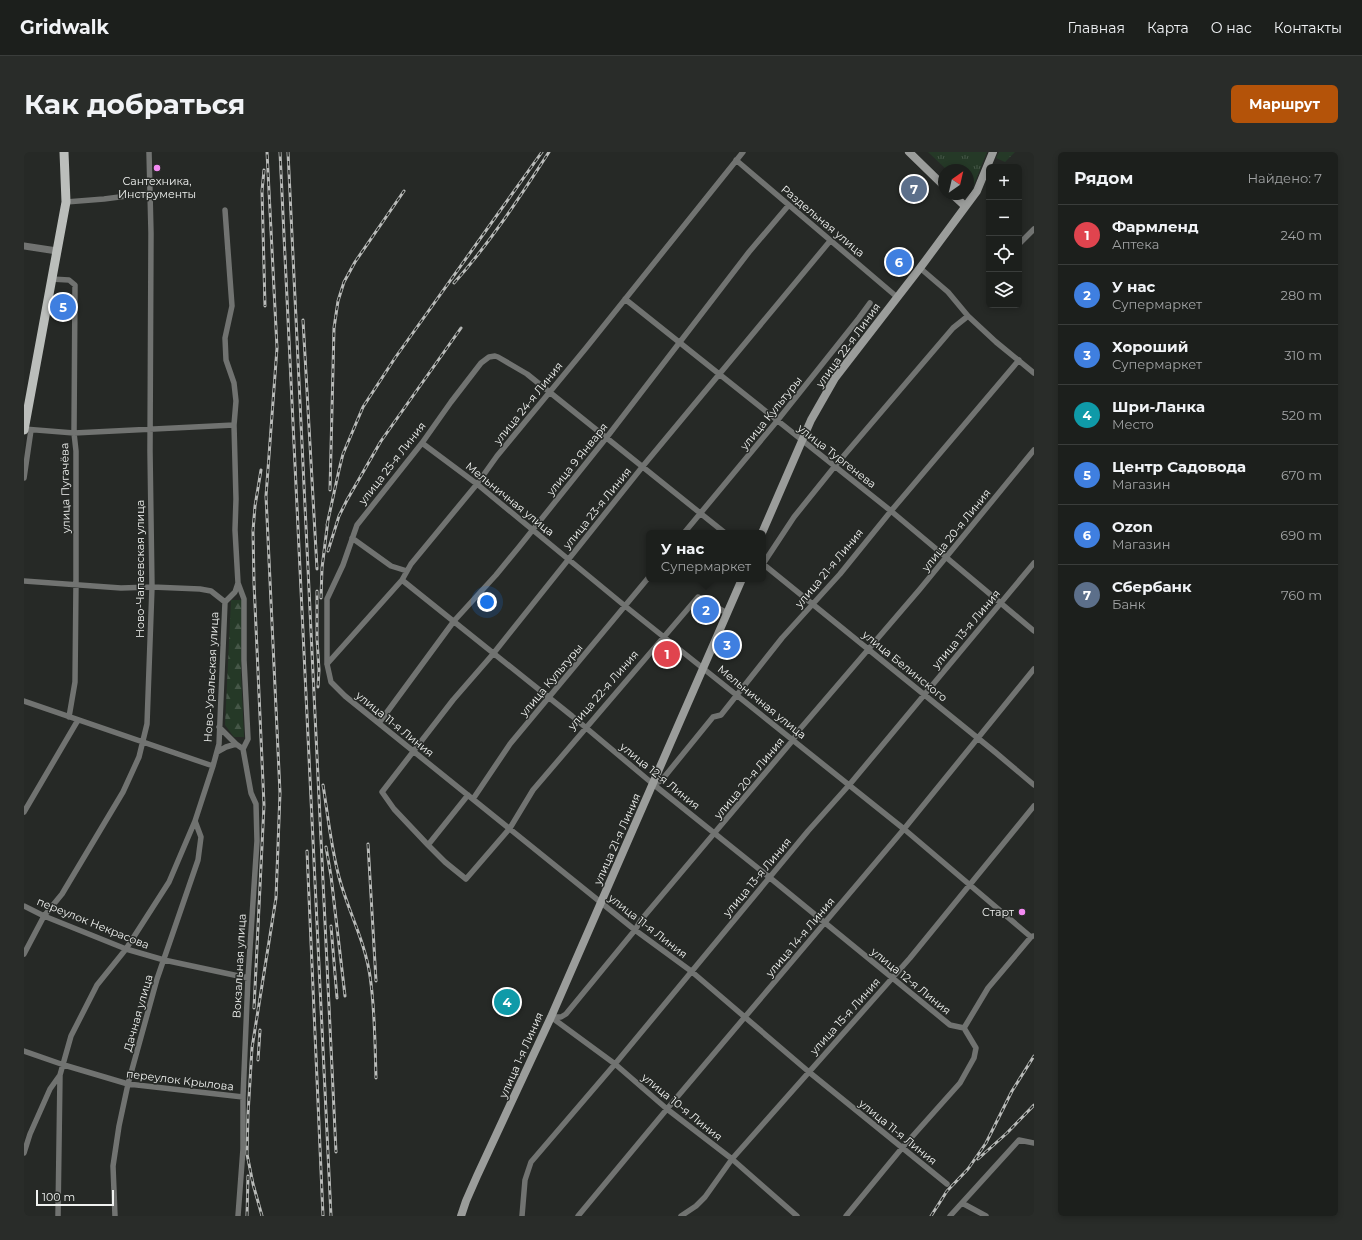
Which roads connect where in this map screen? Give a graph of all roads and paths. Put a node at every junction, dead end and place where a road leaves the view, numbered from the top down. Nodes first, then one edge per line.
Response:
1 (64, 152) edge
2 (149, 152) edge
3 (743, 152) edge
4 (909, 152) edge
5 (993, 152) edge
6 (736, 160) junction
7 (938, 180) edge
8 (150, 193) junction
9 (958, 200) edge
10 (66, 202) junction
11 (788, 206) junction
12 (965, 206) junction
13 (226, 210) dead end
14 (1034, 229) edge
15 (830, 241) junction
16 (1022, 241) edge
17 (24, 246) edge
18 (56, 251) junction
19 (920, 268) junction
20 (51, 279) junction
21 (897, 297) junction
22 (625, 299) junction
23 (870, 303) dead end
24 (968, 316) junction
25 (679, 342) junction
26 (1019, 360) junction
27 (1034, 373) edge
28 (719, 375) junction
29 (550, 392) junction
30 (777, 421) junction
31 (234, 425) junction
32 (150, 429) junction
33 (27, 430) edge
34 (74, 433) junction
35 (607, 437) junction
36 (802, 441) junction
37 (422, 443) junction
38 (1034, 450) edge
39 (644, 466) junction
40 (835, 466) junction
41 (24, 478) edge
42 (477, 484) junction
43 (891, 511) junction
44 (701, 513) junction
45 (687, 530) edge
46 (721, 530) edge
47 (763, 530) edge
48 (532, 531) junction
49 (352, 538) junction
50 (946, 558) junction
51 (568, 559) junction
52 (766, 559) edge
53 (1034, 563) edge
54 (766, 566) edge
55 (407, 571) junction
56 (402, 580) junction
57 (24, 581) edge
58 (646, 581) edge
59 (741, 582) edge
60 (238, 583) junction
61 (76, 584) junction
62 (152, 587) junction
63 (225, 602) junction
64 (813, 604) junction
65 (1000, 604) junction
66 (625, 606) junction
67 (727, 613) junction
68 (454, 621) junction
69 (1034, 631) edge
70 (663, 637) junction
71 (869, 650) junction
72 (493, 654) junction
73 (327, 664) junction
74 (704, 668) junction
75 (1034, 669) edge
76 (924, 694) junction
77 (737, 695) junction
78 (549, 698) junction
79 (24, 702) edge
80 (69, 717) junction
81 (78, 720) junction
82 (379, 723) junction
83 (220, 727) junction
84 (586, 728) junction
85 (978, 738) junction
86 (793, 740) junction
87 (142, 743) junction
88 (236, 744) junction
89 (243, 749) junction
90 (413, 751) junction
91 (217, 752) junction
92 (213, 766) junction
93 (653, 784) junction
94 (1034, 785) edge
95 (848, 786) junction
96 (471, 797) junction
97 (1034, 806) edge
98 (24, 812) edge
99 (195, 821) junction
100 (510, 828) junction
101 (904, 829) junction
102 (715, 833) junction
103 (428, 845) junction
104 (769, 877) junction
105 (970, 886) junction
106 (601, 902) junction
107 (24, 906) edge
108 (44, 916) junction
109 (825, 923) junction
110 (635, 930) junction
111 (1032, 936) edge
112 (126, 949) junction
113 (24, 954) edge
114 (164, 960) junction
115 (691, 971) junction
116 (248, 978) junction
117 (892, 978) junction
118 (551, 1017) junction
119 (745, 1018) junction
120 (964, 1028) junction
121 (24, 1051) edge
122 (615, 1064) junction
123 (64, 1065) junction
124 (809, 1072) junction
125 (60, 1075) junction
126 (128, 1084) junction
127 (243, 1098) junction
128 (666, 1109) junction
129 (1034, 1143) edge
130 (902, 1148) junction
131 (24, 1153) edge
132 (732, 1160) junction
133 (947, 1184) dead end
134 (962, 1203) junction
135 (58, 1216) edge
136 (115, 1216) edge
137 (238, 1216) edge
138 (461, 1216) edge
139 (522, 1216) edge
140 (578, 1216) edge
141 (681, 1216) edge
142 (797, 1216) edge
143 (846, 1216) edge
144 (950, 1216) edge
145 (986, 1216) edge

1 - 10 main road
2 - 8 street, Ново-Чапаевская улица
3 - 6 street, улица 24-я Линия
4 - 7 main road
5 - 12 main road, улица 22-я Линия
6 - 11 street, Раздельная улица
6 - 22 street, улица 24-я Линия
8 - 10 street
8 - 32 street, Ново-Чапаевская улица
9 - 12 main road
10 - 18 main road
11 - 15 street, Раздельная улица
11 - 25 street, улица 9 Января
12 - 19 main road, улица 22-я Линия
13 - 31 street
14 - 16 street
15 - 21 street, Раздельная улица
15 - 28 street, улица 23-я Линия
17 - 18 street
18 - 20 main road
19 - 21 main road, улица 22-я Линия
19 - 24 street
20 - 33 main road
20 - 34 street, улица Пугачёва
21 - 36 main road, улица 22-я Линия
22 - 25 street, улица Тургенева
22 - 29 street, улица 24-я Линия
23 - 30 street, улица Культуры
24 - 26 street
24 - 40 street
25 - 28 street, улица Тургенева
25 - 35 street, улица 9 Января
26 - 27 street
26 - 43 street, улица 21-я Линия
28 - 30 street, улица Тургенева
28 - 39 street, улица 23-я Линия
29 - 35 street
29 - 37 street, улица 25-я Линия
29 - 42 street, улица 24-я Линия
30 - 36 street, улица Тургенева
30 - 44 street, улица Культуры
31 - 32 street
31 - 60 street
32 - 34 street
32 - 62 street, Ново-Чапаевская улица
33 - 34 street
33 - 41 street
34 - 61 street, улица Пугачёва
35 - 39 street
35 - 48 street, улица 9 Января
36 - 40 street, улица Тургенева
36 - 47 main road, улица 22-я Линия
37 - 42 street, Мельничная улица
37 - 49 street, улица 25-я Линия
38 - 50 street, улица 20-я Линия
39 - 44 street
39 - 51 street, улица 23-я Линия
40 - 43 street, улица Тургенева
40 - 52 street
42 - 48 street, Мельничная улица
42 - 55 street, улица 24-я Линия
43 - 50 street, улица Тургенева
43 - 64 street, улица 21-я Линия
44 - 45 street, улица Культуры
44 - 46 street
48 - 51 street, Мельничная улица
48 - 68 street, улица 9 Января
49 - 55 street
49 - 73 street, улица 25-я Линия
50 - 65 street, улица Тургенева
50 - 71 street, улица 20-я Линия
51 - 66 street, Мельничная улица
51 - 72 street, улица 23-я Линия
53 - 65 street, улица 13-я Линия
54 - 64 street, улица Белинского
55 - 56 street, улица 24-я Линия
56 - 68 street, улица 12-я Линия
56 - 73 street, улица 24-я Линия
57 - 61 street
58 - 66 street, улица Культуры
59 - 67 main road
60 - 63 street, Ново-Уральская улица
60 - 89 street
61 - 62 street
61 - 80 street, улица Пугачёва
62 - 63 street
62 - 87 street, Ново-Чапаевская улица
63 - 83 street, Ново-Уральская улица
64 - 71 street, улица Белинского
64 - 77 street, улица 21-я Линия
65 - 69 street, улица Тургенева
65 - 76 street, улица 13-я Линия
66 - 70 street, Мельничная улица
66 - 78 street, улица Культуры
67 - 70 street, улица 22-я Линия
67 - 74 main road
68 - 72 street, улица 12-я Линия
68 - 82 street, улица 9 Января
70 - 74 street, Мельничная улица
70 - 84 street, улица 22-я Линия
71 - 76 street, улица Белинского
71 - 86 street, улица 20-я Линия
72 - 78 street, улица 12-я Линия
72 - 90 street, улица 23-я Линия
73 - 82 street, улица 11-я Линия
74 - 77 street, Мельничная улица
74 - 93 main road, улица 21-я Линия
75 - 85 street, улица 14-я Линия
76 - 85 street, улица Белинского
76 - 95 street, улица 13-я Линия
77 - 86 street, Мельничная улица
77 - 93 street, улица 21-я Линия
78 - 84 street, улица 12-я Линия
78 - 96 street, улица Культуры
79 - 80 street
80 - 81 street
81 - 87 street
81 - 98 street
82 - 90 street, улица 11-я Линия
83 - 88 street
83 - 91 street, Ново-Уральская улица
84 - 93 street, улица 12-я Линия
84 - 100 street, улица 22-я Линия
85 - 94 street, улица Белинского
85 - 101 street, улица 14-я Линия
86 - 95 street, Мельничная улица
86 - 102 street, улица 20-я Линия
87 - 92 street
87 - 108 street, Ново-Чапаевская улица
88 - 89 street
88 - 91 street
89 - 116 street, Вокзальная улица
90 - 96 street, улица 11-я Линия
90 - 103 street, улица 23-я Линия
91 - 92 street, Ново-Уральская улица
92 - 99 street, Ново-Уральская улица
93 - 102 street, улица 12-я Линия
93 - 106 main road, улица 21-я Линия
95 - 101 street, Мельничная улица
95 - 104 street, улица 13-я Линия
96 - 100 street, улица 11-я Линия
96 - 103 street, улица Культуры
97 - 105 street, улица 15-я Линия
99 - 112 street, Ново-Уральская улица
99 - 114 street, Дачная улица
100 - 103 street, улица 22-я Линия
100 - 106 street, улица 11-я Линия
101 - 105 street, Мельничная улица
101 - 109 street, улица 14-я Линия
102 - 104 street, улица 12-я Линия
102 - 110 street, улица 20-я Линия
104 - 109 street, улица 12-я Линия
104 - 115 street, улица 13-я Линия
105 - 111 street, Мельничная улица
105 - 117 street, улица 15-я Линия
106 - 110 street, улица 11-я Линия
106 - 118 main road, улица 1-я Линия
107 - 108 street, переулок Некрасова
108 - 112 street, переулок Некрасова
108 - 113 street, Ново-Чапаевская улица
109 - 117 street, улица 12-я Линия
109 - 119 street, улица 14-я Линия
110 - 115 street, улица 11-я Линия
110 - 118 street, улица 20-я Линия
111 - 120 street
112 - 114 street, переулок Некрасова
112 - 123 street, Ново-Уральская улица
114 - 116 street, переулок Некрасова
114 - 126 street, Дачная улица
115 - 119 street, улица 11-я Линия
115 - 122 street, улица 13-я Линия
116 - 127 street, Вокзальная улица
117 - 120 street, улица 12-я Линия
117 - 124 street, улица 15-я Линия
118 - 122 street, улица 10-я Линия
118 - 138 main road, улица 1-я Линия
119 - 124 street, улица 11-я Линия
119 - 128 street, улица 14-я Линия
120 - 130 street
121 - 123 street, переулок Крылова
122 - 128 street, улица 10-я Линия
122 - 139 street, улица 13-я Линия
123 - 125 street, Ново-Уральская улица
123 - 126 street, переулок Крылова
124 - 130 street, улица 11-я Линия
124 - 132 street, улица 15-я Линия
125 - 131 street, Ново-Уральская улица
125 - 135 street
126 - 127 street, переулок Крылова
126 - 136 street, Дачная улица
127 - 137 street, Вокзальная улица
128 - 132 street, улица 10-я Линия
128 - 140 street, улица 14-я Линия
129 - 134 street
130 - 133 street, улица 11-я Линия
130 - 143 street
132 - 141 street, улица 15-я Линия
132 - 142 street, улица 10-я Линия
134 - 144 street
134 - 145 street

